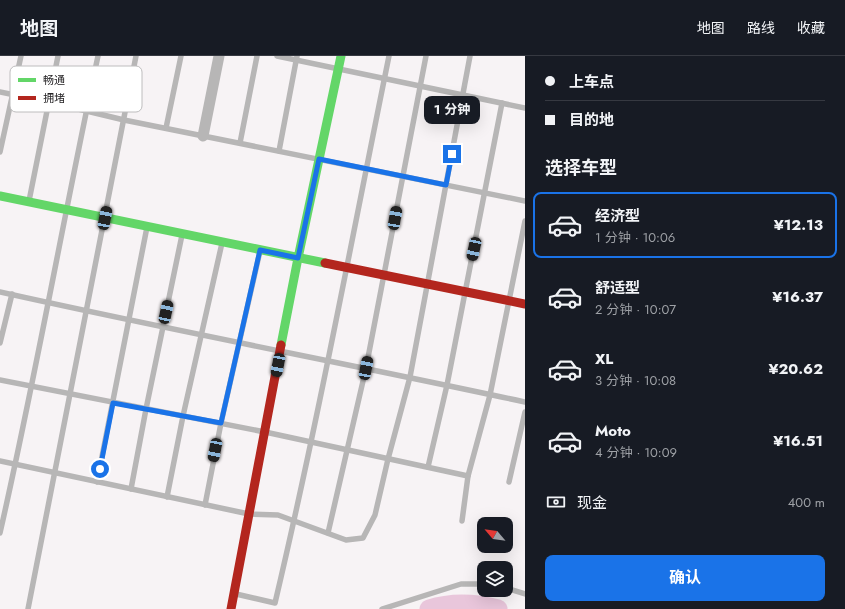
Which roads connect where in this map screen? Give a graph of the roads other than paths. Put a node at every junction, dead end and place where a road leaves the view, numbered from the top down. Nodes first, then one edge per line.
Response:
1 (20, 56) edge
2 (58, 56) edge
3 (98, 56) edge
4 (136, 56) edge
5 (181, 56) edge
6 (219, 56) edge
7 (257, 56) edge
8 (277, 56) edge
9 (341, 56) edge
10 (389, 56) edge
11 (426, 56) edge
12 (470, 56) edge
13 (297, 58) edge
14 (18, 66) edge
15 (56, 66) edge
16 (96, 66) edge
17 (134, 66) edge
18 (339, 68) junction
19 (385, 78) junction
20 (419, 85) junction
21 (0, 92) edge
22 (10, 94) edge
23 (463, 94) junction
24 (502, 103) junction
25 (10, 104) edge
26 (525, 108) edge
27 (47, 112) edge
28 (86, 112) edge
29 (90, 112) edge
30 (126, 112) edge
31 (124, 120) junction
32 (166, 128) junction
33 (203, 136) junction
34 (240, 143) junction
35 (279, 151) junction
36 (0, 152) edge
37 (319, 159) junction
38 (367, 168) junction
39 (403, 176) junction
40 (446, 185) junction
41 (485, 192) junction
42 (0, 196) edge
43 (525, 201) edge
44 (29, 202) junction
45 (66, 210) junction
46 (105, 218) junction
47 (525, 221) edge
48 (148, 227) junction
49 (182, 234) junction
50 (222, 242) junction
51 (260, 250) junction
52 (298, 258) junction
53 (346, 268) junction
54 (384, 275) junction
55 (428, 284) junction
56 (0, 292) edge
57 (465, 292) junction
58 (12, 294) junction
59 (509, 301) junction
60 (48, 303) junction
61 (525, 304) edge
62 (86, 311) junction
63 (128, 320) junction
64 (163, 327) junction
65 (201, 335) junction
66 (0, 343) edge
67 (240, 343) junction
68 (280, 351) junction
69 (329, 361) junction
70 (366, 368) junction
71 (410, 377) junction
72 (0, 380) edge
73 (447, 385) junction
74 (32, 387) junction
75 (70, 394) junction
76 (490, 395) junction
77 (525, 402) edge
78 (113, 403) junction
79 (146, 409) junction
80 (525, 412) edge
81 (183, 416) junction
82 (221, 423) junction
83 (265, 432) junction
84 (311, 442) junction
85 (347, 450) junction
86 (388, 459) junction
87 (0, 461) edge
88 (16, 465) junction
89 (428, 467) junction
90 (54, 473) junction
91 (468, 476) junction
92 (97, 482) junction
93 (509, 482) dead end
94 (131, 489) junction
95 (167, 497) junction
96 (205, 504) junction
97 (249, 514) junction
98 (294, 520) junction
99 (462, 521) dead end
100 (0, 533) edge
101 (328, 533) junction
102 (477, 584) edge
103 (513, 590) edge
104 (234, 594) junction
105 (525, 594) edge
106 (28, 609) edge
107 (231, 609) edge
108 (382, 609) edge

1 - 14 lane
2 - 15 lane
3 - 16 lane
4 - 17 lane
5 - 32 lane
6 - 33 street
7 - 34 lane
8 - 13 lane
9 - 18 street
10 - 19 lane
11 - 20 lane
12 - 23 lane
13 - 18 lane
13 - 35 lane
18 - 19 lane
18 - 37 street
19 - 20 lane
19 - 38 lane
20 - 23 lane
20 - 39 lane
21 - 22 lane
23 - 24 lane
23 - 40 lane
24 - 26 lane
24 - 41 lane
25 - 36 lane
27 - 44 lane
28 - 45 lane
29 - 31 lane
30 - 31 lane
31 - 32 lane
31 - 46 lane
32 - 33 lane
33 - 34 lane
34 - 35 lane
35 - 37 lane
37 - 38 lane
37 - 52 street
38 - 39 lane
38 - 53 lane
39 - 40 lane
39 - 54 lane
40 - 41 lane
40 - 55 lane
41 - 43 lane
41 - 57 lane
42 - 44 street
44 - 45 street
45 - 46 street
45 - 60 lane
46 - 48 street
46 - 62 lane
47 - 59 lane
48 - 49 street
48 - 63 lane
49 - 50 street
49 - 64 lane
50 - 51 street
50 - 65 lane
51 - 52 street
51 - 67 lane
52 - 53 street
52 - 68 street
53 - 54 street
53 - 69 lane
54 - 55 street
54 - 70 lane
55 - 57 street
55 - 71 lane
56 - 58 lane
57 - 59 street
57 - 73 lane
58 - 60 lane
58 - 66 lane
59 - 61 street
59 - 76 lane
60 - 62 lane
60 - 74 lane
62 - 63 lane
62 - 75 lane
63 - 64 lane
63 - 78 lane
64 - 65 lane
64 - 79 lane
65 - 67 lane
65 - 81 lane
67 - 68 lane
67 - 82 lane
68 - 69 lane
68 - 83 street
69 - 70 lane
69 - 84 lane
70 - 71 lane
70 - 85 lane
71 - 73 lane
71 - 86 lane
72 - 74 lane
73 - 76 lane
73 - 89 lane
74 - 75 lane
74 - 88 lane
75 - 78 lane
75 - 90 lane
76 - 77 lane
76 - 91 lane
78 - 79 lane
78 - 92 lane
79 - 81 lane
79 - 94 lane
80 - 93 lane
81 - 82 lane
81 - 95 lane
82 - 83 lane
82 - 96 lane
83 - 84 lane
83 - 97 street
84 - 85 lane
84 - 98 lane
85 - 86 lane
85 - 101 lane
86 - 89 lane
86 - 101 lane
87 - 88 lane
88 - 90 lane
88 - 100 lane
89 - 91 lane
90 - 92 lane
90 - 106 lane
91 - 99 lane
92 - 94 lane
94 - 95 lane
95 - 96 lane
96 - 97 lane
97 - 98 lane
97 - 104 street
98 - 101 lane
98 - 104 lane
102 - 108 lane
103 - 105 lane
104 - 107 street

